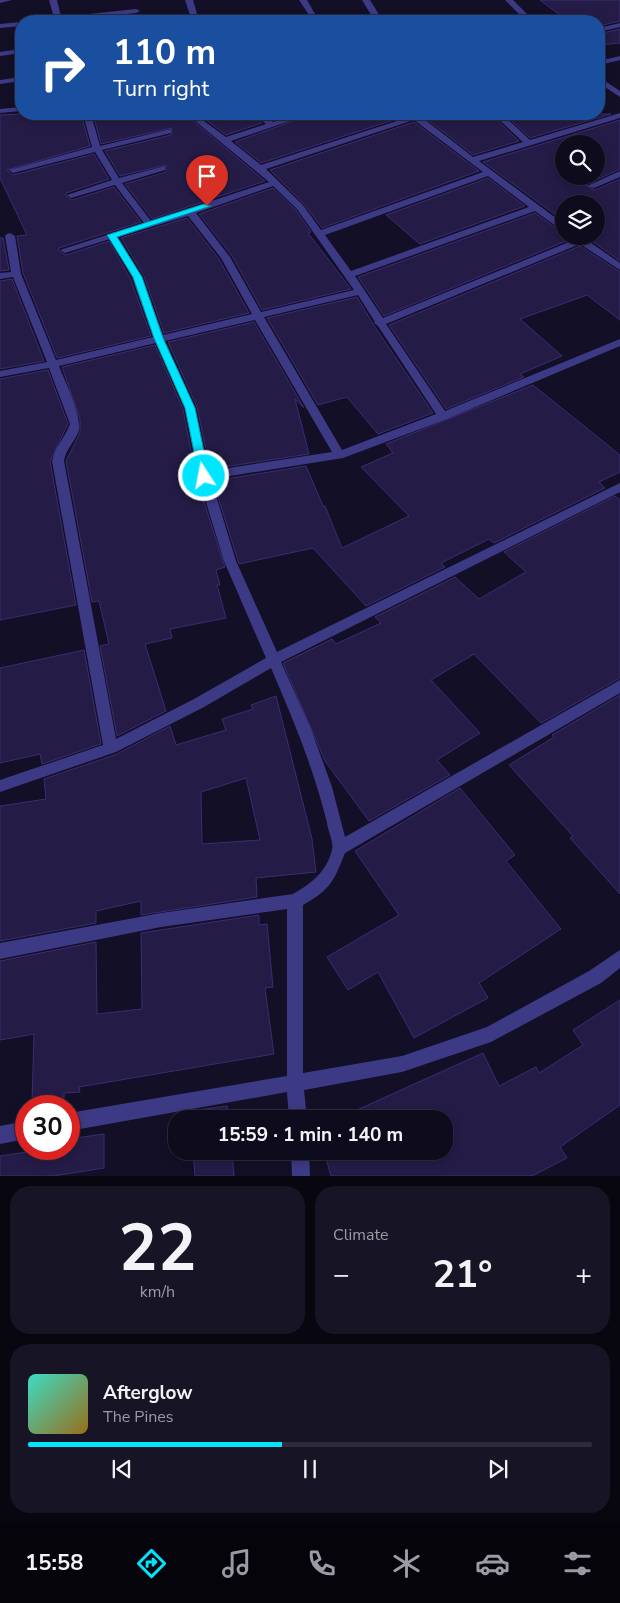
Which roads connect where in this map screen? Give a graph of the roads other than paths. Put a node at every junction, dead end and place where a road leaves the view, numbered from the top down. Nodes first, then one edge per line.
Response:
1 (8, 0) edge
2 (53, 0) edge
3 (189, 0) edge
4 (303, 0) edge
5 (366, 0) edge
6 (509, 0) edge
7 (0, 1) edge
8 (136, 11) dead end
9 (58, 15) edge
10 (102, 15) edge
11 (194, 15) edge
12 (312, 15) edge
13 (375, 15) edge
14 (524, 15) edge
15 (15, 25) edge
16 (620, 25) edge
17 (0, 26) edge
18 (605, 29) edge
19 (15, 52) edge
20 (0, 54) edge
21 (620, 58) edge
22 (605, 62) edge
23 (15, 80) edge
24 (0, 82) edge
25 (605, 83) edge
26 (619, 93) edge
27 (15, 110) edge
28 (0, 111) edge
29 (620, 115) edge
30 (89, 120) edge
31 (199, 120) edge
32 (266, 120) edge
33 (285, 120) edge
34 (402, 120) edge
35 (419, 120) edge
36 (504, 120) edge
37 (604, 120) edge
38 (605, 120) edge
39 (271, 124) junction
40 (168, 132) dead end
41 (224, 140) junction
42 (529, 143) junction
43 (97, 149) junction
44 (472, 160) junction
45 (162, 168) dead end
46 (260, 168) junction
47 (13, 170) dead end
48 (489, 173) junction
49 (620, 174) edge
50 (117, 182) junction
51 (276, 182) junction
52 (591, 186) dead end
53 (71, 195) dead end
54 (534, 208) junction
55 (190, 212) junction
56 (555, 223) edge
57 (149, 224) junction
58 (319, 234) junction
59 (112, 235) junction
60 (10, 236) dead end
61 (560, 245) edge
62 (587, 245) edge
63 (64, 250) dead end
64 (620, 267) edge
65 (16, 274) junction
66 (349, 275) junction
67 (0, 276) edge
68 (359, 292) junction
69 (258, 314) junction
70 (379, 322) junction
71 (159, 338) junction
72 (620, 342) edge
73 (53, 364) junction
74 (0, 374) edge
75 (443, 416) junction
76 (339, 455) junction
77 (204, 476) junction
78 (620, 487) edge
79 (272, 661) junction
80 (620, 686) edge
81 (110, 748) junction
82 (0, 786) edge
83 (340, 848) junction
84 (295, 901) junction
85 (0, 951) edge
86 (620, 958) edge
87 (295, 1081) junction
88 (297, 1110) edge
89 (80, 1120) edge
90 (15, 1132) edge
91 (0, 1135) edge
92 (300, 1160) edge
93 (301, 1176) edge

1 - 7 street
2 - 9 street
3 - 11 street
4 - 12 street
5 - 13 street
6 - 14 street
8 - 10 street
15 - 17 street
16 - 18 street
19 - 20 street
21 - 22 street
23 - 24 street
25 - 26 street
27 - 28 street
29 - 38 street
30 - 43 street
31 - 41 street
32 - 39 street
33 - 39 street
34 - 46 street
35 - 44 street
36 - 42 street
37 - 42 street
39 - 41 street
40 - 43 street
41 - 46 street
42 - 44 street
43 - 47 street
43 - 50 street
44 - 48 street
45 - 50 street
46 - 51 street
48 - 54 street
48 - 58 street
49 - 52 street
50 - 53 street
50 - 57 street
51 - 55 street
51 - 58 street
54 - 56 street
54 - 66 street
55 - 57 street
55 - 69 street
57 - 59 street
58 - 66 street
59 - 63 street
59 - 71 street
60 - 65 street
61 - 70 street
62 - 64 street
65 - 67 street
65 - 73 street
66 - 68 street
68 - 69 street
68 - 70 street
69 - 71 street
69 - 76 street
70 - 75 street
71 - 73 street
71 - 77 street
72 - 75 street
73 - 74 street
73 - 81 street
75 - 76 street
76 - 77 street
77 - 79 street
78 - 79 street
79 - 81 street
79 - 83 street
80 - 83 street
81 - 82 street
83 - 84 street
84 - 85 street
84 - 87 street
86 - 87 street
87 - 88 street
87 - 89 street
90 - 91 street
92 - 93 street

